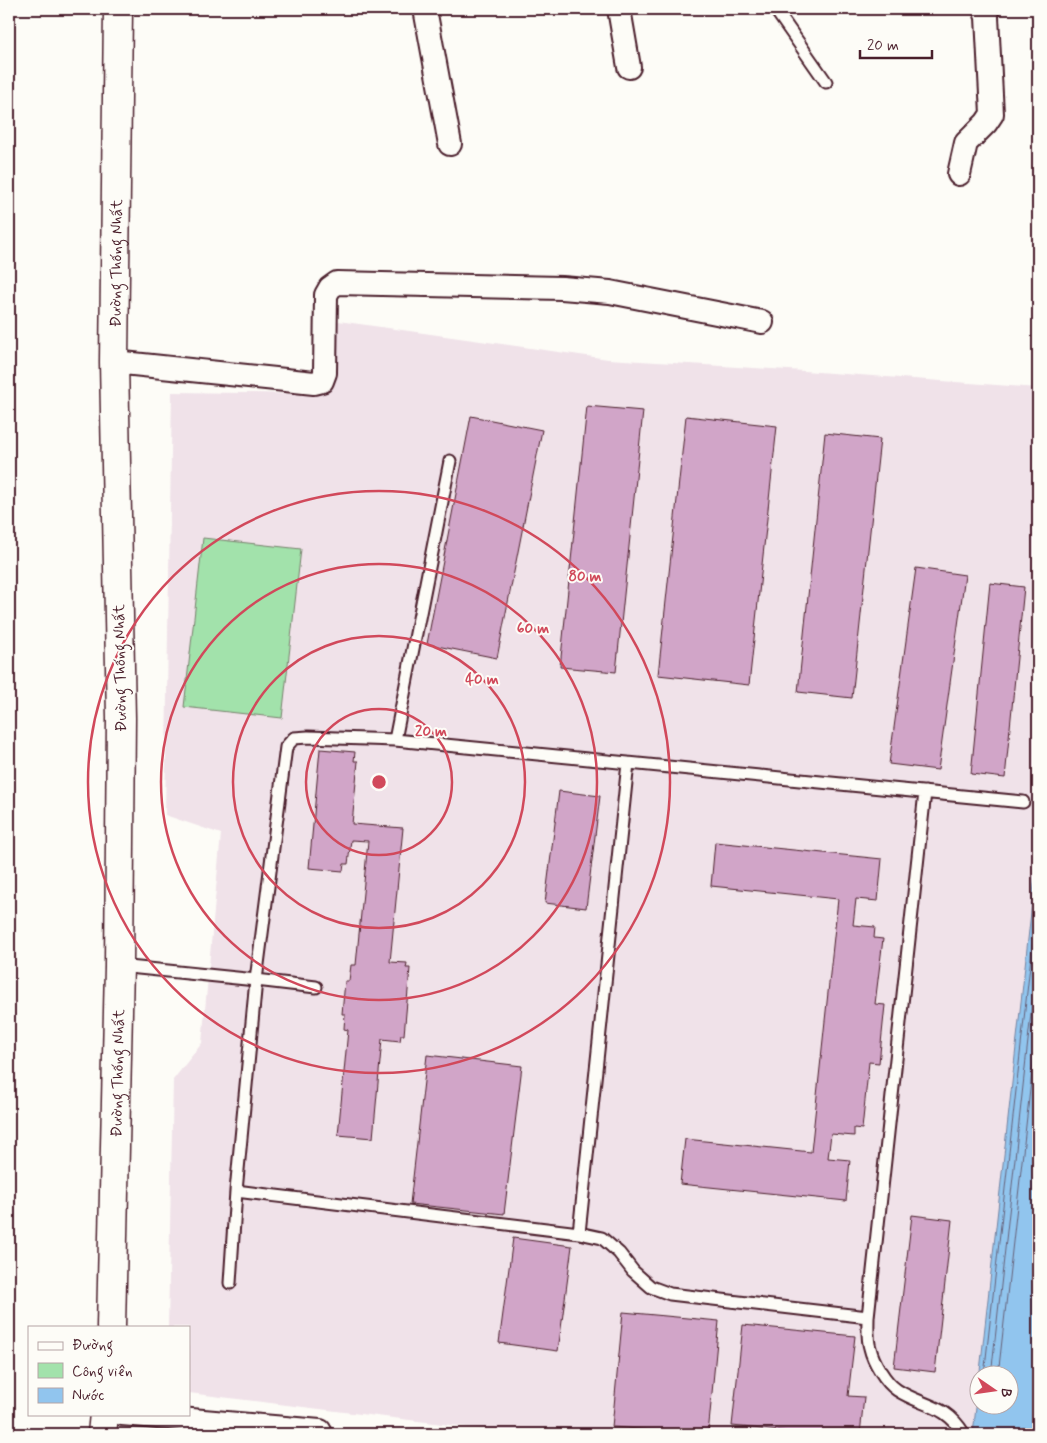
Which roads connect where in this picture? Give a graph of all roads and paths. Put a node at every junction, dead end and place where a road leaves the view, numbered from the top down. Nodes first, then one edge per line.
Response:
1 (118, 9) edge
2 (425, 9) edge
3 (620, 9) edge
4 (774, 9) edge
5 (984, 9) edge
6 (629, 67) dead end
7 (826, 82) dead end
8 (450, 144) dead end
9 (959, 174) dead end
10 (762, 322) dead end
11 (114, 362) junction
12 (450, 461) dead end
13 (396, 740) junction
14 (628, 763) junction
15 (925, 792) junction
16 (1023, 802) dead end
17 (119, 966) junction
18 (256, 980) junction
19 (316, 987) dead end
20 (236, 1191) junction
21 (579, 1233) junction
22 (230, 1283) dead end
23 (868, 1317) junction
24 (111, 1326) edge
25 (104, 1416) edge
26 (145, 1416) edge
27 (320, 1431) dead end
28 (102, 1434) edge
29 (964, 1434) edge

1 - 11 street, Đường Thống Nhất
2 - 8 street
3 - 6 street
4 - 7 lane
5 - 9 street
10 - 11 street
11 - 17 street, Đường Thống Nhất
12 - 13 lane
13 - 14 lane
13 - 18 lane
14 - 15 lane
14 - 21 lane
15 - 16 lane
15 - 23 lane
17 - 18 lane
17 - 24 street, Đường Thống Nhất
18 - 19 lane
18 - 20 lane
20 - 21 lane
20 - 22 lane
21 - 23 lane
23 - 29 lane
25 - 28 street
26 - 27 street

